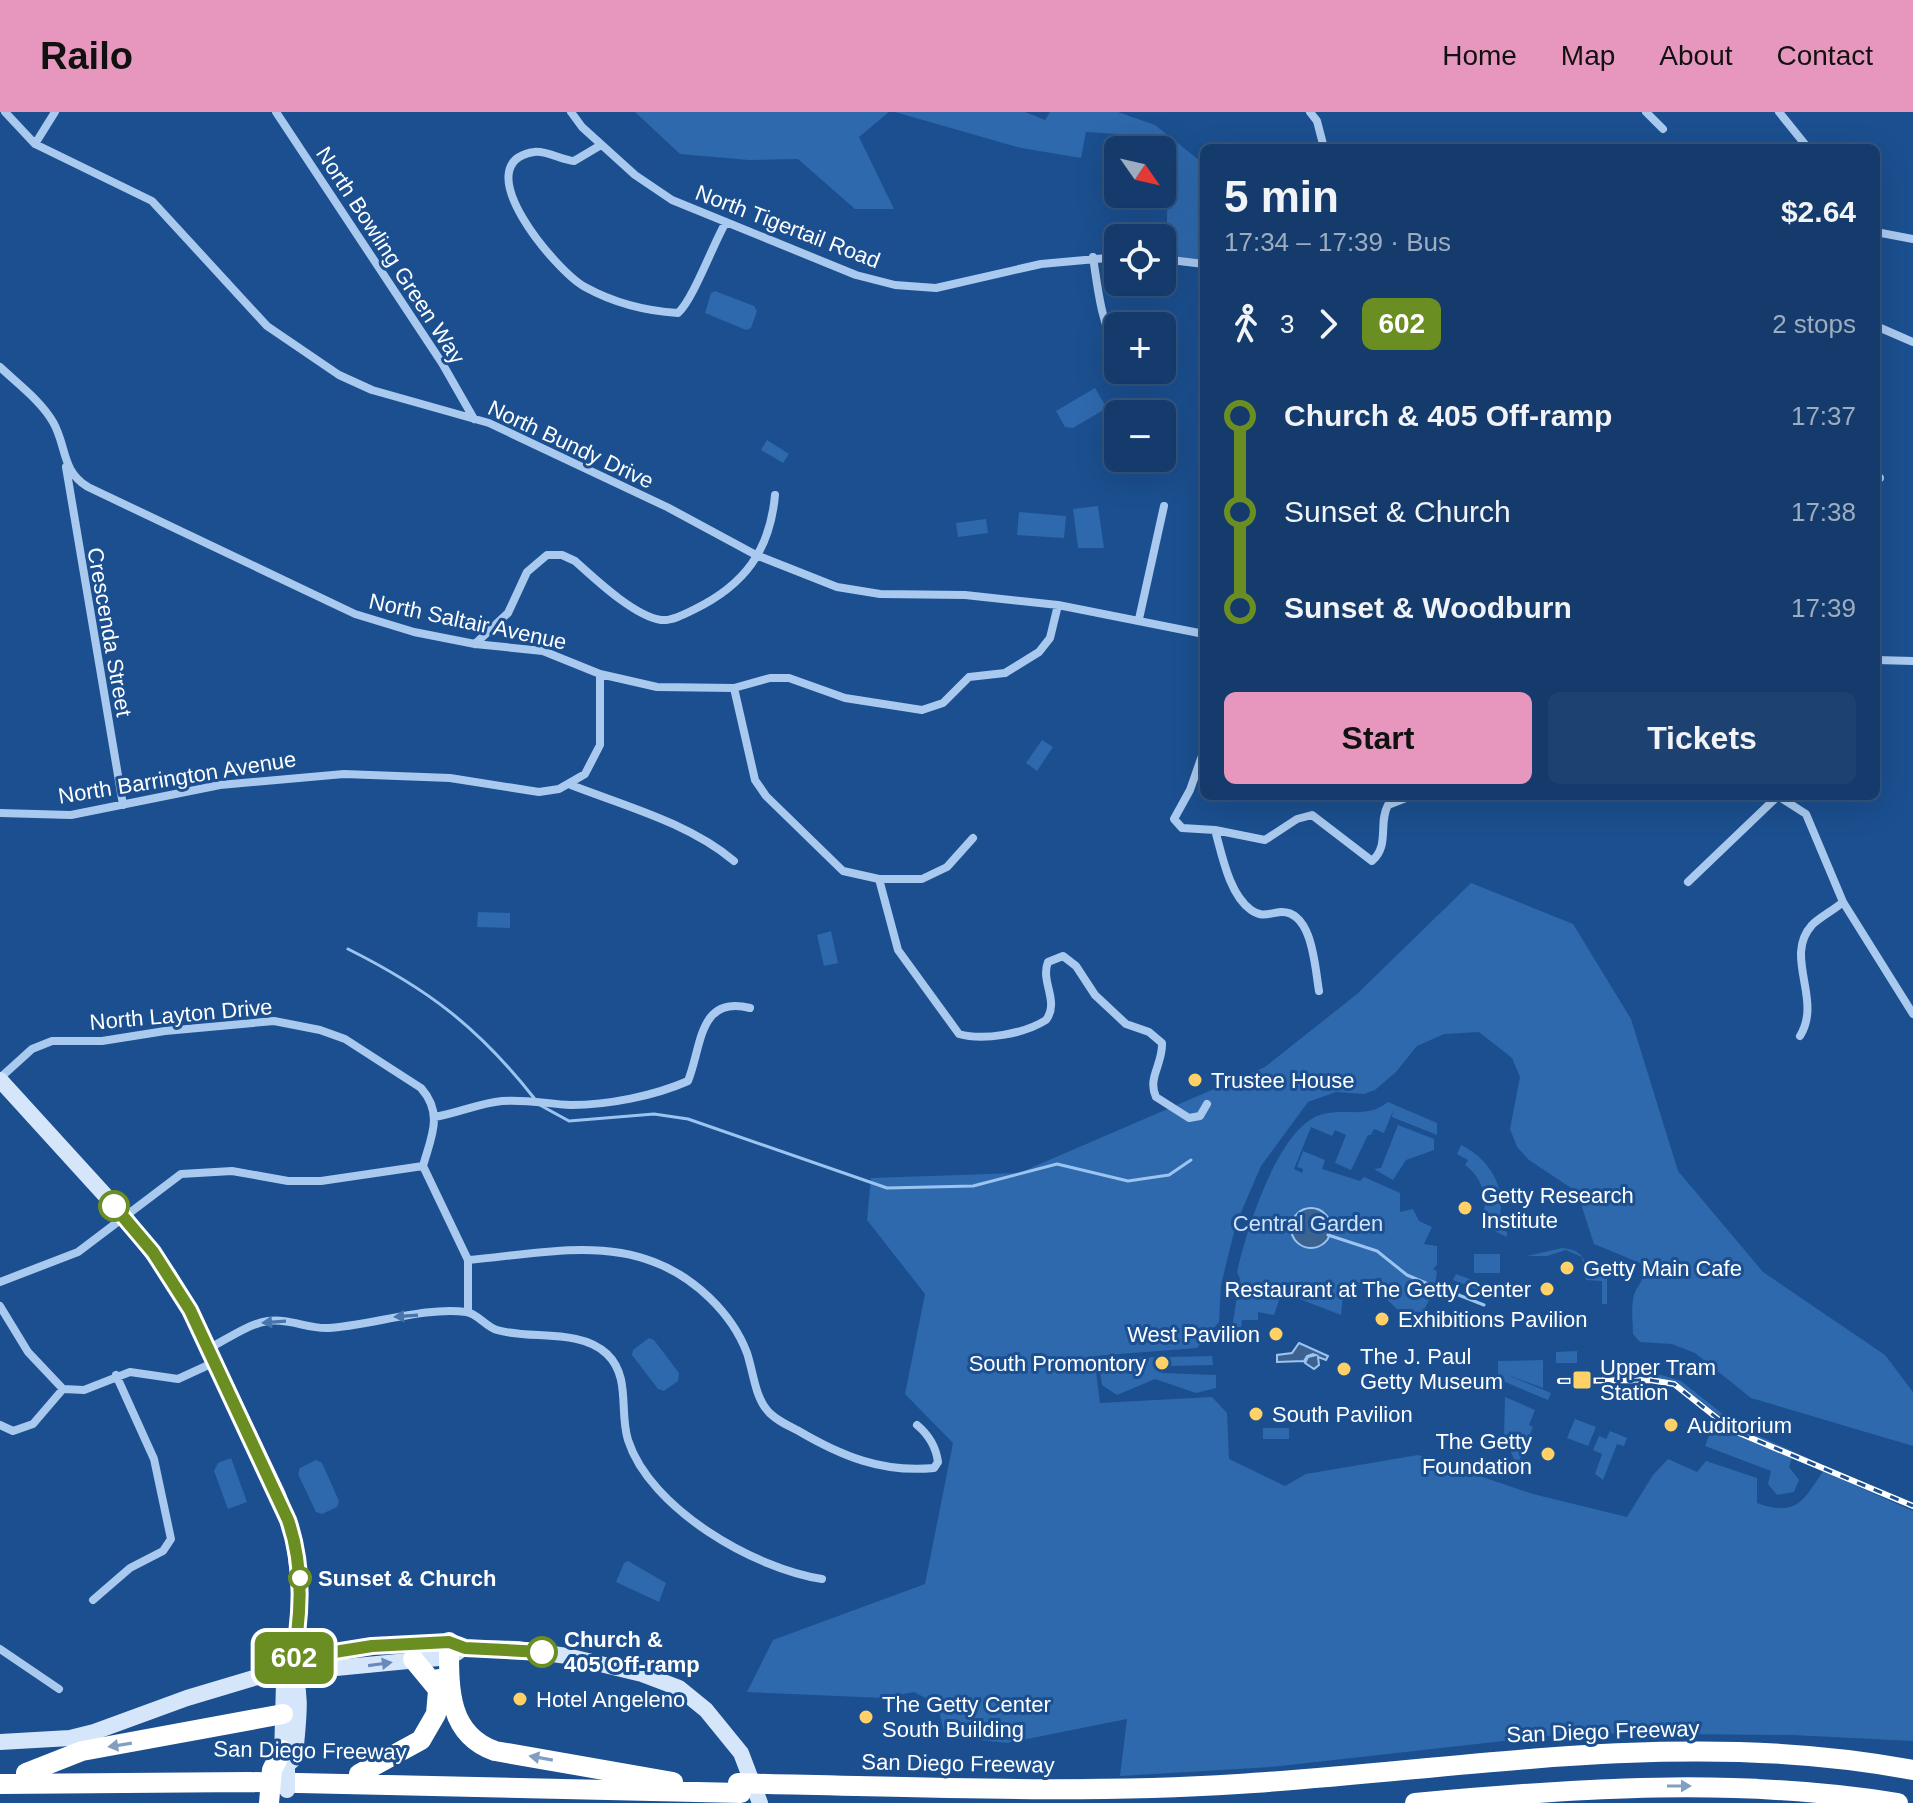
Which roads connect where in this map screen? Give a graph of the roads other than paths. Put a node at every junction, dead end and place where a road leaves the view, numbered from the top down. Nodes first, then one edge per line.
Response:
1 (5, 112) edge
2 (55, 112) edge
3 (276, 112) edge
4 (571, 112) edge
5 (1310, 112) edge
6 (1646, 112) edge
7 (1779, 112) edge
8 (1663, 129) dead end
9 (35, 144) junction
10 (1323, 144) edge
11 (1805, 144) edge
12 (601, 145) junction
13 (726, 222) junction
14 (1880, 233) edge
15 (1913, 239) edge
16 (1093, 257) junction
17 (1104, 257) edge
18 (1176, 261) edge
19 (1200, 264) edge
20 (1104, 318) edge
21 (1880, 328) edge
22 (1913, 342) edge
23 (0, 367) edge
24 (474, 419) junction
25 (65, 464) junction
26 (775, 495) dead end
27 (1164, 506) dead end
28 (756, 555) junction
29 (1058, 605) junction
30 (1139, 619) junction
31 (1200, 633) edge
32 (475, 644) junction
33 (1880, 660) edge
34 (1913, 661) edge
35 (600, 674) junction
36 (734, 688) junction
37 (1200, 761) edge
38 (571, 785) junction
39 (1401, 800) edge
40 (1774, 800) edge
41 (1784, 800) edge
42 (123, 805) junction
43 (0, 813) edge
44 (1215, 830) junction
45 (973, 838) dead end
46 (734, 861) dead end
47 (879, 879) junction
48 (1688, 882) dead end
49 (1843, 902) junction
50 (1319, 991) dead end
51 (750, 1008) dead end
52 (1913, 1014) edge
53 (1800, 1036) dead end
54 (0, 1079) edge
55 (1207, 1104) dead end
56 (435, 1117) junction
57 (423, 1166) junction
58 (124, 1216) junction
59 (468, 1260) junction
60 (0, 1282) edge
61 (0, 1306) edge
62 (468, 1312) junction
63 (211, 1356) junction
64 (116, 1375) junction
65 (63, 1389) junction
66 (0, 1425) edge
67 (917, 1425) dead end
68 (822, 1579) dead end
69 (93, 1600) dead end
70 (0, 1649) edge
71 (448, 1649) junction
72 (413, 1659) junction
73 (291, 1670) junction
74 (437, 1688) junction
75 (59, 1689) dead end
76 (287, 1719) junction
77 (0, 1742) edge
78 (285, 1757) junction
79 (1913, 1770) edge
80 (26, 1773) junction
81 (0, 1774) edge
82 (359, 1774) junction
83 (1913, 1780) edge
84 (673, 1782) junction
85 (0, 1784) edge
86 (1613, 1787) junction
87 (740, 1788) junction
88 (765, 1793) edge
89 (269, 1803) edge
90 (287, 1803) edge
91 (1415, 1803) edge
92 (1524, 1803) edge
93 (1898, 1803) edge

1 - 9 street, North Bundy Drive
2 - 9 street
3 - 24 street, North Bowling Green Way
4 - 12 street, North Tigertail Road
5 - 10 street
6 - 8 street
7 - 11 street
9 - 24 street, North Bundy Drive
12 - 13 street, North Tigertail Road
12 - 13 street
13 - 16 street, North Tigertail Road
14 - 15 street
16 - 17 street, North Tigertail Road
16 - 20 street
18 - 19 street
21 - 22 street
23 - 25 street
24 - 28 street, North Bundy Drive
25 - 32 street, North Saltair Avenue
25 - 42 street, Crescenda Street
26 - 28 street
27 - 30 street
28 - 29 street, North Bundy Drive
28 - 32 street
29 - 30 street, North Bundy Drive
29 - 36 street, North Saltair Avenue
30 - 31 street, North Bundy Drive
32 - 35 street, North Saltair Avenue
33 - 34 street
35 - 36 street, North Saltair Avenue
35 - 38 street
36 - 47 street
37 - 44 street
38 - 42 street, North Barrington Avenue
38 - 46 street
39 - 44 street
40 - 48 street
41 - 49 street
42 - 43 street, North Barrington Avenue
44 - 50 street
45 - 47 street
47 - 55 street
49 - 52 street
49 - 53 street
51 - 56 street
54 - 56 street, North Layton Drive
54 - 58 main road
56 - 57 street
57 - 58 street
57 - 59 street
58 - 60 street
58 - 63 main road
59 - 62 street
59 - 67 street
61 - 65 street
62 -> 63 street
62 - 68 street
63 - 64 street
63 - 73 main road
64 - 65 street
64 - 69 street
65 - 66 street
70 - 75 street
71 - 72 main road
71 - 73 main road
71 - 74 highway
84 -> 71 highway
71 - 88 main road
73 -> 72 main road
72 - 74 highway
73 - 76 main road
73 - 77 main road
74 - 82 highway
76 - 78 main road
76 -> 80 highway
78 - 89 highway, bridge
78 - 90 main road, bridge
79 - 88 highway, San Diego Freeway
80 - 81 highway, San Diego Freeway
80 - 82 highway, San Diego Freeway
82 - 84 highway, San Diego Freeway
83 - 88 highway
84 - 87 highway, San Diego Freeway
85 - 87 highway
86 - 91 highway
86 - 92 highway
86 -> 93 highway
87 - 88 highway, San Diego Freeway, bridge

